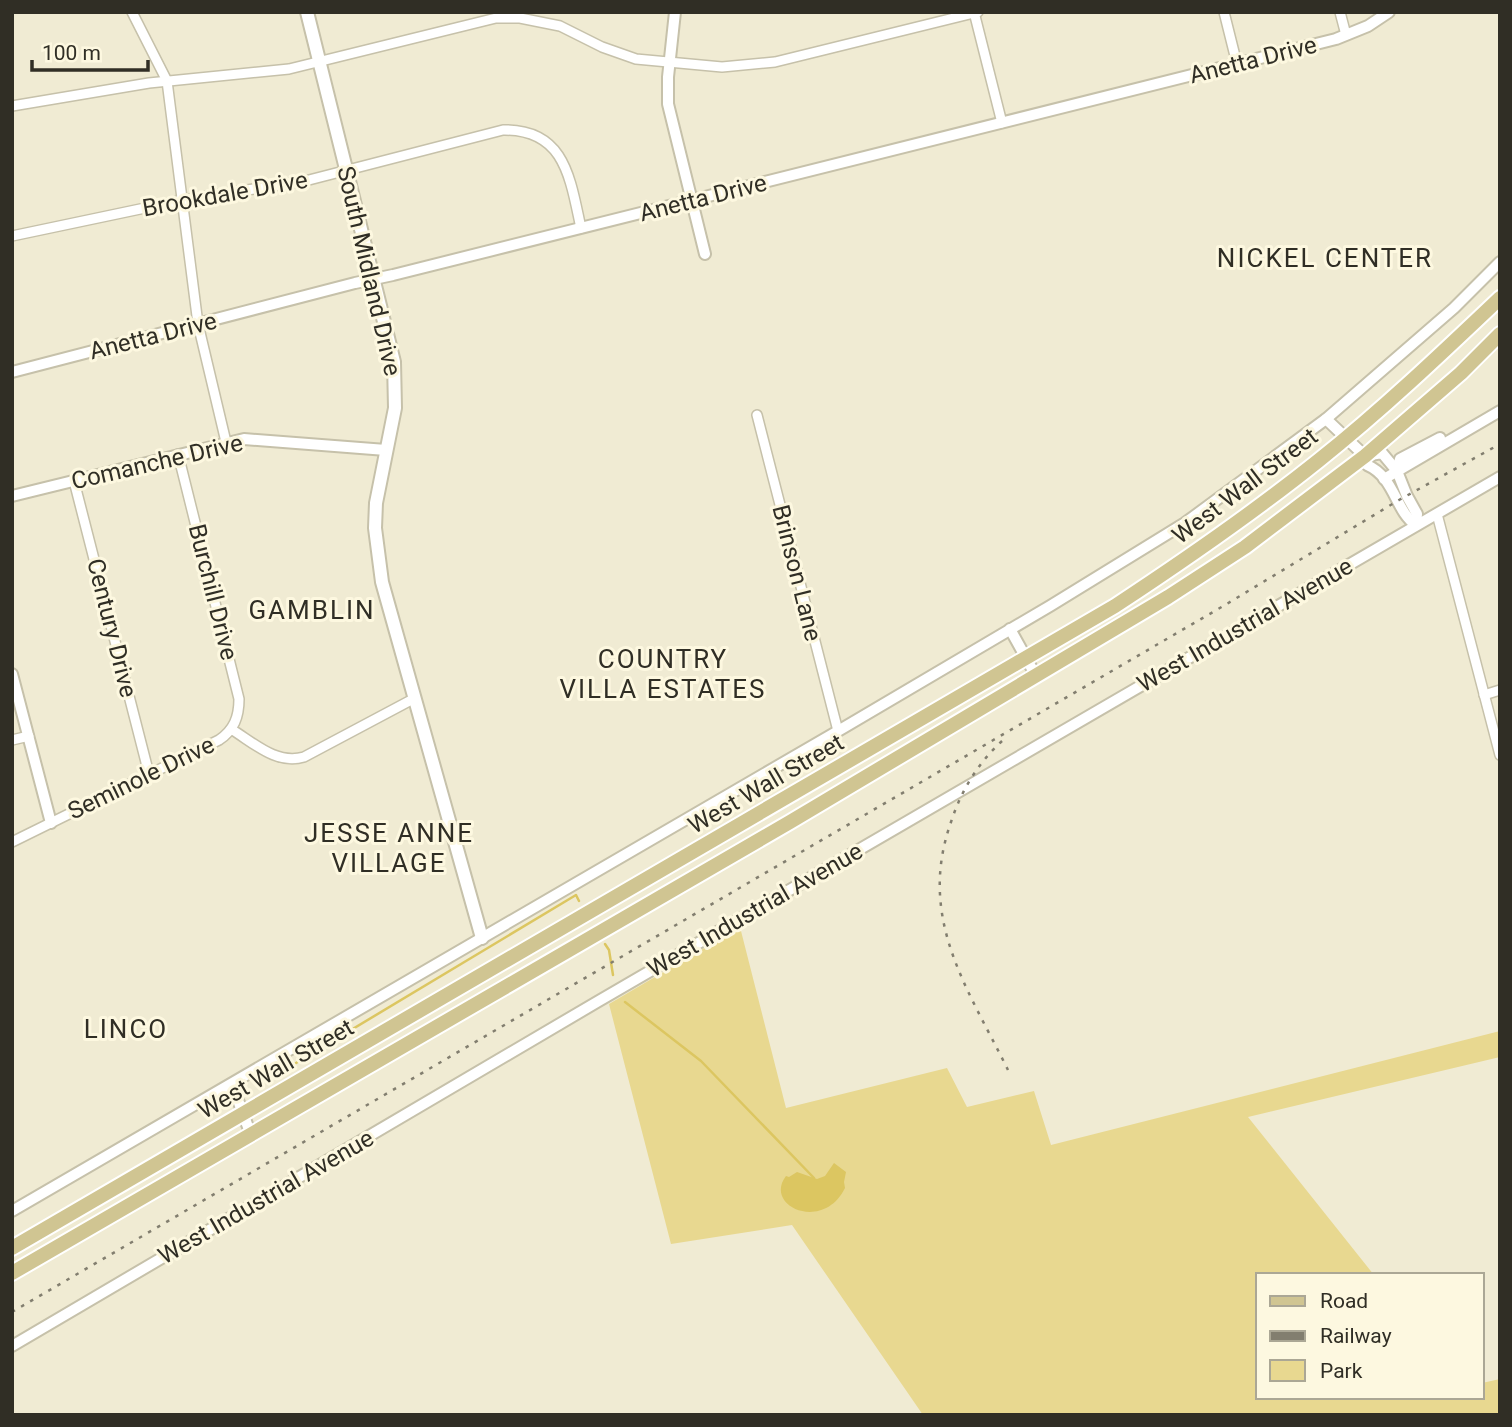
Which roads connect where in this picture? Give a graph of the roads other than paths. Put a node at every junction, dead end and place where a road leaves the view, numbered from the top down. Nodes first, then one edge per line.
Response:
1 (132, 12) edge
2 (307, 12) edge
3 (675, 12) edge
4 (1224, 12) edge
5 (1340, 12) edge
6 (1389, 12) edge
7 (976, 13) edge
8 (1346, 35) junction
9 (319, 61) junction
10 (670, 62) junction
11 (1237, 64) junction
12 (167, 81) junction
13 (12, 106) edge
14 (1002, 123) junction
15 (347, 171) junction
16 (183, 200) junction
17 (691, 201) junction
18 (581, 228) junction
19 (12, 236) edge
20 (705, 254) dead end
21 (1500, 262) edge
22 (375, 279) junction
23 (1500, 298) edge
24 (198, 324) junction
25 (1500, 334) edge
26 (12, 372) edge
27 (1500, 409) edge
28 (757, 415) dead end
29 (1326, 419) junction
30 (1346, 438) junction
31 (226, 442) junction
32 (386, 450) junction
33 (178, 454) junction
34 (1366, 456) junction
35 (1396, 471) junction
36 (1500, 477) edge
37 (1384, 479) junction
38 (74, 481) junction
39 (12, 496) edge
40 (1437, 514) junction
41 (1416, 525) junction
42 (1010, 629) junction
43 (1027, 659) junction
44 (12, 674) edge
45 (1036, 676) junction
46 (1500, 690) edge
47 (1484, 695) junction
48 (415, 698) junction
49 (231, 729) junction
50 (838, 731) junction
51 (29, 736) junction
52 (12, 740) edge
53 (1500, 755) edge
54 (149, 774) junction
55 (51, 823) junction
56 (12, 842) edge
57 (482, 938) junction
58 (232, 1084) junction
59 (243, 1114) junction
60 (251, 1135) junction
61 (12, 1211) edge
62 (12, 1248) edge
63 (12, 1273) edge
64 (12, 1346) edge

1 - 12 street
2 - 9 main road, South Midland Drive
3 - 10 street
4 - 11 street
5 - 8 street
6 - 8 street, Anetta Drive
7 - 10 street
7 - 14 street
8 - 11 street, Anetta Drive
9 - 10 street
9 - 12 street
9 - 15 main road, South Midland Drive
10 - 17 street
11 - 14 street, Anetta Drive
12 - 13 street
12 - 16 street
14 - 17 street, Anetta Drive
15 - 16 street, Brookdale Drive
15 - 18 street, Brookdale Drive
15 - 22 main road, South Midland Drive
16 - 19 street, Brookdale Drive
16 - 24 street
17 - 18 street, Anetta Drive
17 - 20 street
18 - 22 street, Anetta Drive
21 - 29 street, West Wall Street
22 - 24 street, Anetta Drive
22 - 32 main road, South Midland Drive
23 - 30 main road, West Wall Street
24 - 26 street, Anetta Drive
24 - 31 street
25 - 34 main road, West Wall Street
27 - 35 street
28 - 50 street, Brinson Lane
29 - 30 street
29 - 42 street, West Wall Street
30 - 34 street
30 - 43 main road, West Wall Street
31 - 32 street, Comanche Drive
31 - 33 street, Comanche Drive
32 - 48 main road, South Midland Drive
33 - 38 street, Comanche Drive
33 - 49 street, Burchill Drive
34 - 35 street
34 - 37 street
34 - 45 main road, West Wall Street
35 - 37 street
35 - 41 street
36 - 40 street, West Industrial Avenue
37 - 41 street
38 - 39 street, Comanche Drive
38 - 54 street, Century Drive
40 - 41 street, West Industrial Avenue
40 - 47 street
41 - 64 street, West Industrial Avenue
42 - 43 street
42 - 50 street, West Wall Street
43 - 45 street
43 - 59 main road, West Wall Street
44 - 51 street
45 - 60 main road, West Wall Street
46 - 47 street
47 - 53 street
48 - 49 street, Seminole Drive
48 - 57 main road, South Midland Drive
49 - 54 street, Seminole Drive
50 - 57 street, West Wall Street
51 - 52 street
51 - 55 street
54 - 55 street, Seminole Drive
55 - 56 street, Seminole Drive
57 - 58 street, West Wall Street
58 - 59 street
58 - 61 street, West Wall Street
59 - 60 street
59 - 62 main road, West Wall Street
60 - 63 main road, West Wall Street

